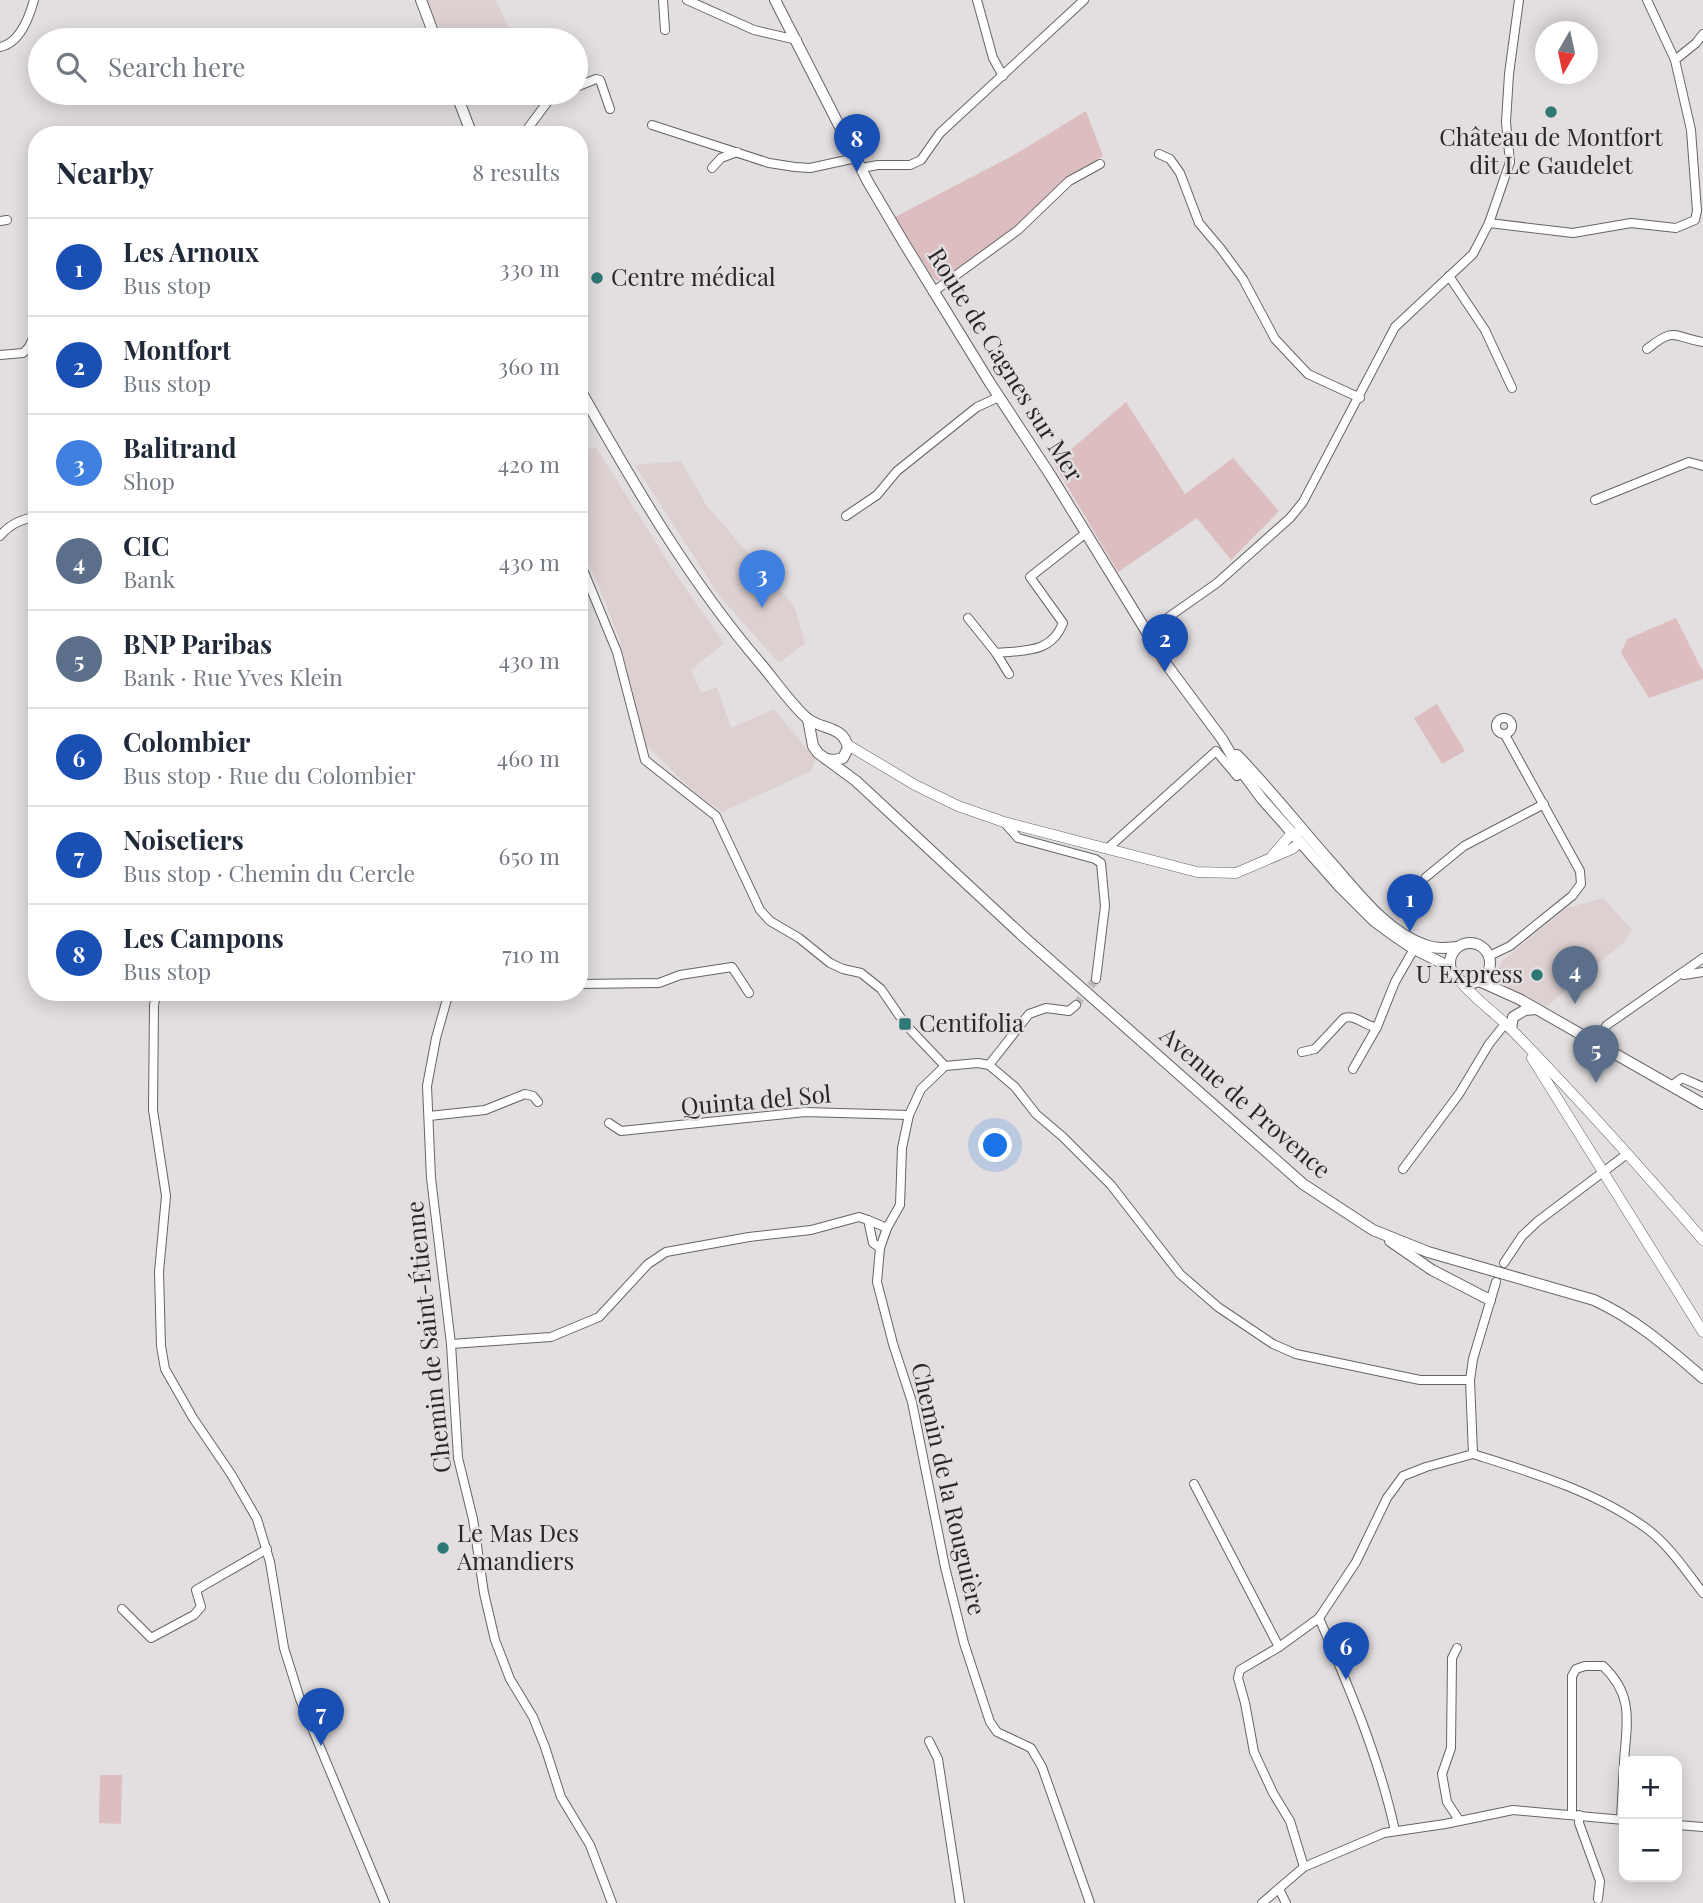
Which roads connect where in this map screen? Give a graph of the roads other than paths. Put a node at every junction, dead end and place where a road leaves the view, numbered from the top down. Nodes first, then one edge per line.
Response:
1 (34, 0) edge
2 (421, 0) edge
3 (663, 0) edge
4 (687, 0) edge
5 (775, 0) edge
6 (977, 0) edge
7 (1084, 0) edge
8 (1519, 0) edge
9 (1647, 0) edge
10 (432, 28) edge
11 (665, 30) dead end
12 (1703, 34) edge
13 (797, 40) junction
14 (0, 47) edge
15 (1675, 60) junction
16 (1003, 76) junction
17 (588, 82) edge
18 (461, 105) edge
19 (545, 105) edge
20 (610, 110) dead end
21 (652, 125) dead end
22 (469, 126) edge
23 (530, 126) edge
24 (737, 152) junction
25 (1159, 153) dead end
26 (859, 163) junction
27 (1100, 164) dead end
28 (712, 168) dead end
29 (1489, 223) junction
30 (1449, 276) junction
31 (933, 292) junction
32 (1703, 342) edge
33 (28, 348) edge
34 (1647, 349) dead end
35 (0, 355) edge
36 (1512, 387) dead end
37 (999, 397) junction
38 (1360, 398) junction
39 (588, 404) edge
40 (1703, 466) edge
41 (1595, 499) dead end
42 (846, 516) dead end
43 (28, 518) edge
44 (1086, 533) junction
45 (0, 536) edge
46 (588, 582) edge
47 (968, 618) dead end
48 (1146, 634) junction
49 (996, 653) junction
50 (1009, 674) dead end
51 (808, 719) junction
52 (824, 726) junction
53 (1505, 735) dead end
54 (812, 737) junction
55 (846, 751) junction
56 (826, 759) junction
57 (1245, 770) junction
58 (856, 781) junction
59 (1269, 791) junction
60 (1544, 804) junction
61 (1004, 822) junction
62 (1297, 836) junction
63 (1107, 849) junction
64 (1426, 877) dead end
65 (1380, 915) junction
66 (1457, 947) junction
67 (1415, 949) junction
68 (1489, 956) junction
69 (1703, 958) edge
70 (1450, 967) junction
71 (1488, 971) junction
72 (1703, 972) edge
73 (1681, 975) junction
74 (1096, 979) tunnel mouth
75 (1460, 981) junction
76 (1479, 981) junction
77 (588, 984) edge
78 (749, 993) dead end
79 (1508, 993) junction
80 (155, 1001) edge
81 (446, 1001) edge
82 (1483, 1002) junction
83 (1076, 1005) tunnel mouth
84 (1536, 1009) junction
85 (1377, 1027) junction
86 (1508, 1027) junction
87 (1520, 1040) junction
88 (1594, 1043) junction
89 (1302, 1052) dead end
90 (989, 1065) junction
91 (945, 1066) junction
92 (1353, 1069) dead end
93 (1561, 1083) junction
94 (1671, 1086) junction
95 (1703, 1087) edge
96 (1552, 1090) junction
97 (538, 1102) dead end
98 (1703, 1104) edge
99 (429, 1115) junction
100 (909, 1115) junction
101 (609, 1123) dead end
102 (1627, 1154) junction
103 (1403, 1170) dead end
104 (1602, 1173) junction
105 (868, 1220) junction
106 (887, 1228) junction
107 (1373, 1230) junction
108 (1703, 1240) edge
109 (880, 1248) junction
110 (1504, 1262) dead end
111 (1496, 1282) dead end
112 (1490, 1300) junction
113 (1703, 1332) edge
114 (451, 1344) junction
115 (1703, 1378) edge
116 (1470, 1380) junction
117 (1473, 1454) junction
118 (1194, 1484) dead end
119 (267, 1549) junction
120 (1703, 1593) edge
121 (122, 1609) dead end
122 (1319, 1618) junction
123 (1279, 1647) junction
124 (1457, 1648) dead end
125 (929, 1741) dead end
126 (1624, 1756) edge
127 (1575, 1815) junction
128 (1459, 1819) junction
129 (1619, 1819) edge
130 (1682, 1825) edge
131 (1703, 1827) edge
132 (1395, 1831) junction
133 (1304, 1867) junction
134 (1279, 1889) junction
135 (1598, 1899) dead end
136 (384, 1903) edge
137 (612, 1903) edge
138 (960, 1903) edge
139 (1090, 1903) edge
140 (1262, 1903) edge
141 (1286, 1903) edge

1 - 14 street
2 - 10 main road
3 - 11 street
4 - 13 street
5 - 13 main road, Route de Cagnes sur Mer
6 - 16 street
7 - 16 street
8 - 29 street
9 - 15 street
12 - 15 street
13 - 26 main road, Route de Cagnes sur Mer
15 - 29 street
16 - 26 street
17 - 20 street
18 - 22 main road
19 - 23 street
21 - 24 street
24 - 26 street
24 - 28 street
25 - 38 street
26 - 31 main road, Route de Cagnes sur Mer
27 - 31 street
29 - 30 street
30 - 36 street
30 - 38 street
31 - 37 main road, Route de Cagnes sur Mer
32 - 34 street
33 - 35 street
37 - 42 street
37 - 44 main road, Route de Cagnes sur Mer
38 - 48 street
39 - 51 main road
40 - 41 street
43 - 45 street
44 - 48 main road, Route de Cagnes sur Mer
44 - 49 street
46 - 91 street
47 - 49 street
48 - 57 main road, Route de Cagnes sur Mer
49 - 50 street
51 - 52 main road
51 - 54 main road
52 - 54 main road
52 - 55 main road
53 - 60 street
54 - 56 main road
55 - 56 main road
55 - 58 main road, Avenue de Provence
55 - 61 street
56 - 58 main road, Avenue de Provence
57 - 59 main road, Route de Cagnes sur Mer
57 - 62 main road, Route de Cagnes sur Mer
57 - 63 street
58 - 107 main road, Avenue de Provence
59 - 62 main road
59 - 65 main road, Route de Cagnes sur Mer
60 - 64 street
60 - 68 street
61 - 63 street
61 - 74 street
62 - 63 street
62 - 65 street
62 - 67 main road, Route de Cagnes sur Mer
65 - 66 main road, Route de Cagnes sur Mer
66 - 68 main road
66 - 70 main road
67 - 70 main road, Route de Cagnes sur Mer
67 - 85 street
68 - 71 main road
69 - 73 street
70 - 75 main road
71 - 76 main road
71 - 79 main road
72 - 73 street
73 - 88 street
75 - 76 main road
75 - 82 street
76 - 79 main road
76 - 82 street
77 - 78 street
79 - 84 main road
80 - 119 street
81 - 99 street, Chemin de Saint-Étienne
82 - 86 street
83 - 90 street
84 - 86 main road
84 - 88 main road
85 - 89 street
85 - 92 street
86 - 87 street
86 - 103 street
87 - 93 street
87 - 96 street
88 - 94 main road
90 - 91 street
90 - 116 street
91 - 100 street, Chemin de la Rouguière
93 - 96 street
93 - 102 street
94 - 95 street
94 - 98 main road
96 - 104 street
97 - 99 street
99 - 114 street, Chemin de Saint-Étienne
100 - 101 street, Quinta del Sol
100 - 106 street, Chemin de la Rouguière
102 - 104 street
102 - 108 street
104 - 110 street
104 - 113 street
105 - 106 street
105 - 109 street
105 - 114 street
106 - 109 street, Chemin de la Rouguière
107 - 112 main road
107 - 115 main road, Avenue de Provence
109 - 139 street, Chemin de la Rouguière
111 - 112 street
112 - 116 street
114 - 137 street, Chemin de Saint-Étienne
116 - 117 street
117 - 120 street
117 - 122 street
118 - 123 street
119 - 121 street
119 - 136 street
122 - 123 street
122 - 132 street
123 - 133 street
124 - 128 street
125 - 138 street
126 - 127 street
127 - 128 street
127 - 129 street
127 - 135 street
128 - 132 street
130 - 131 street
132 - 133 street
133 - 134 street
134 - 140 street
134 - 141 street

